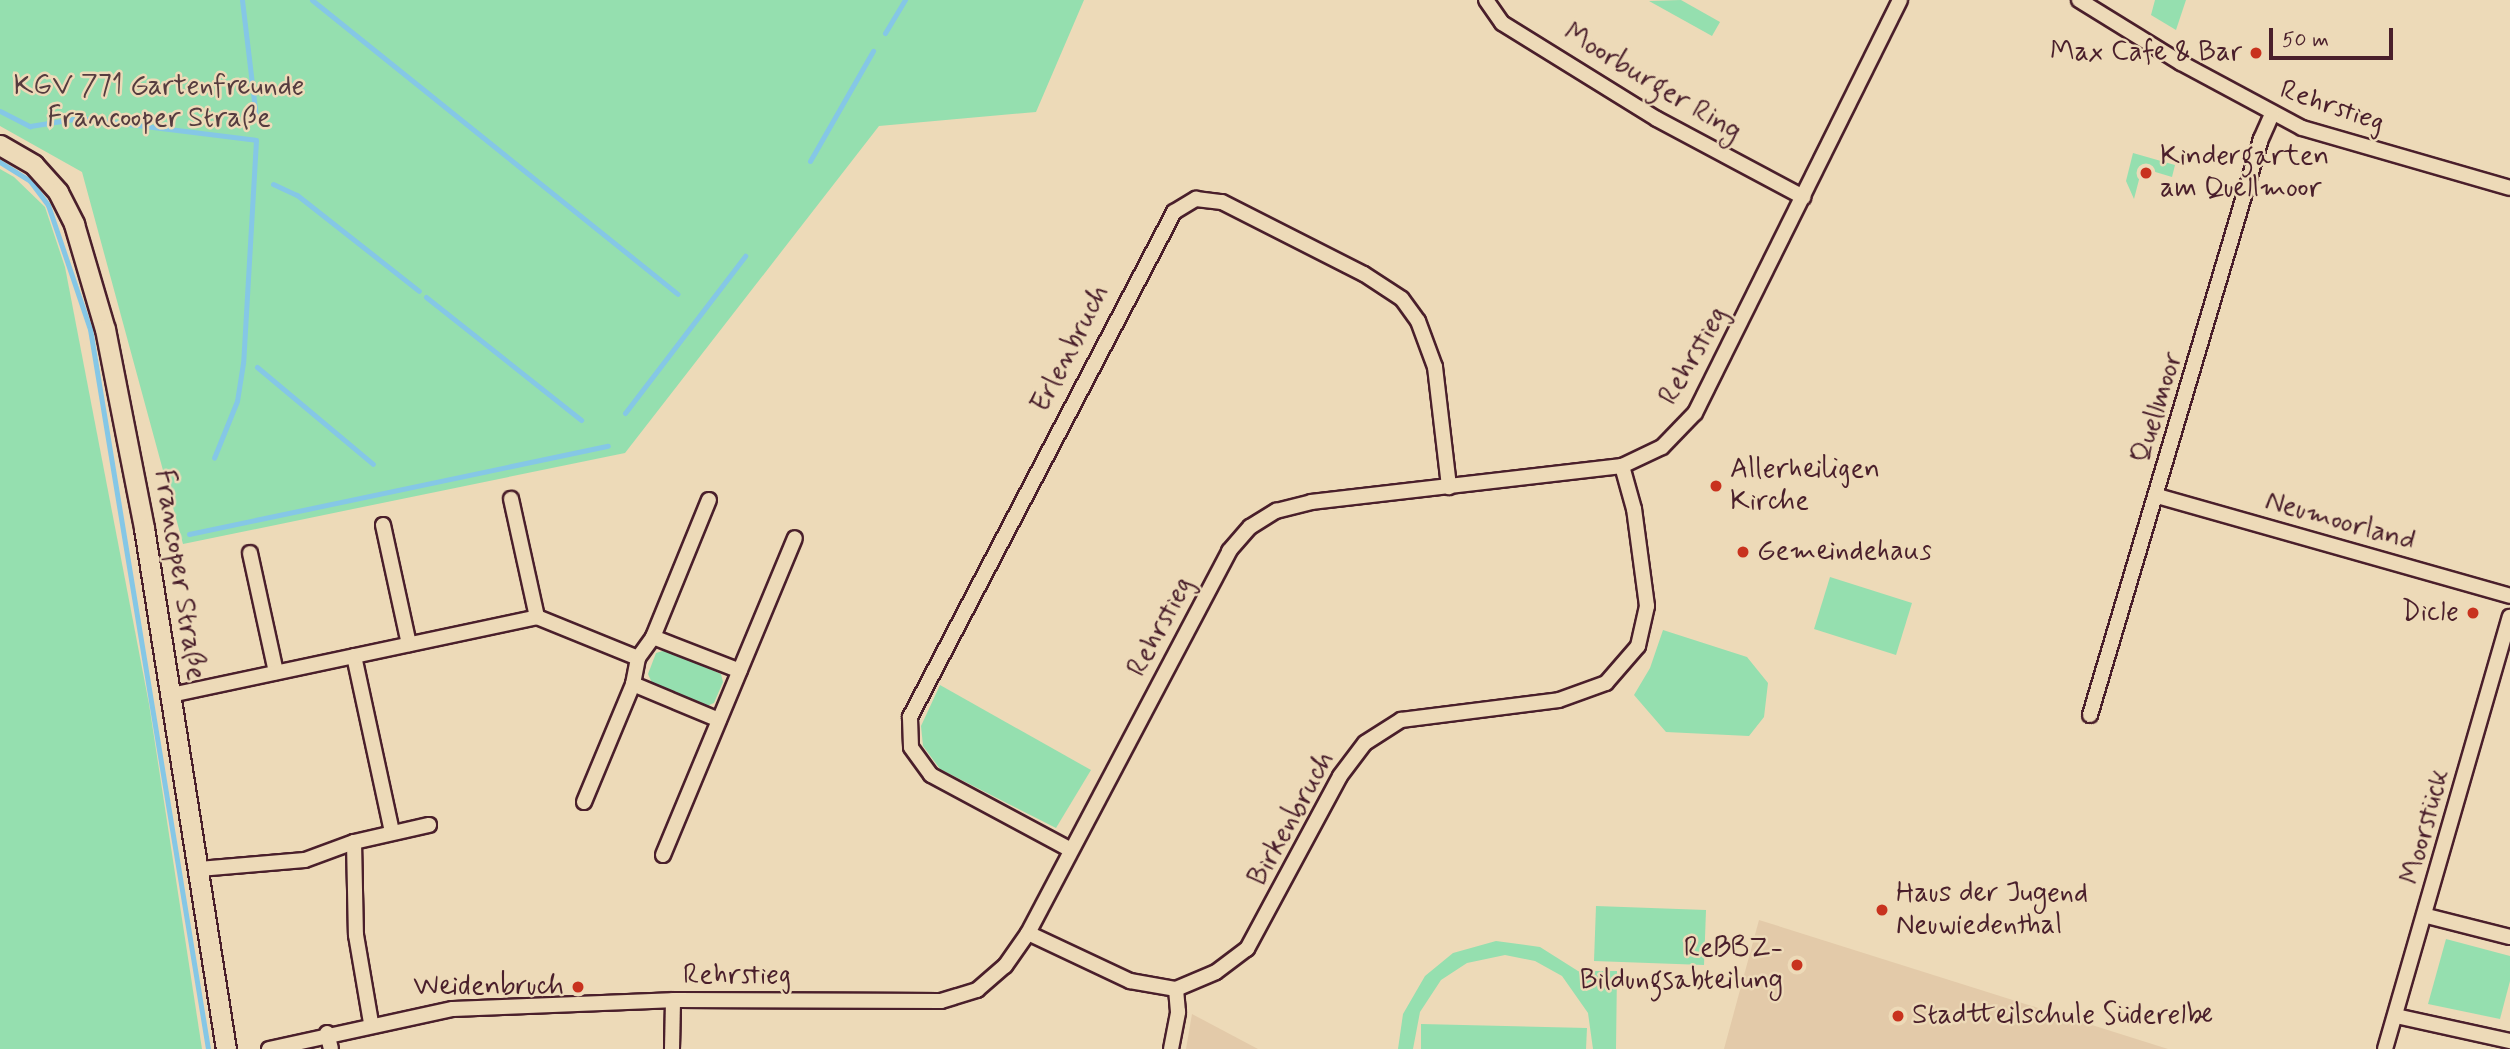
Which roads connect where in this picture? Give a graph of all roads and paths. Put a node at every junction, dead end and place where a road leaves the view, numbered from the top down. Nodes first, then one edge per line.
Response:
1 (1486, 0) edge
2 (1899, 0) edge
3 (2079, 0) edge
4 (2272, 114) junction
5 (0, 145) edge
6 (2510, 188) edge
7 (1803, 197) junction
8 (1622, 466) junction
9 (1449, 488) junction
10 (2157, 496) junction
11 (511, 499) dead end
12 (709, 500) dead end
13 (383, 525) dead end
14 (795, 538) dead end
15 (250, 553) dead end
16 (2510, 596) edge
17 (537, 617) junction
18 (2510, 617) edge
19 (653, 637) junction
20 (408, 644) junction
21 (354, 656) junction
22 (638, 658) junction
23 (740, 671) junction
24 (276, 672) junction
25 (633, 684) junction
26 (171, 695) junction
27 (2090, 715) dead end
28 (719, 720) junction
29 (584, 802) dead end
30 (429, 825) dead end
31 (392, 832) junction
32 (354, 842) junction
33 (1071, 850) junction
34 (663, 855) dead end
35 (199, 869) junction
36 (2427, 916) junction
37 (1028, 933) junction
38 (2510, 937) edge
39 (1177, 989) junction
40 (674, 1000) junction
41 (2396, 1016) junction
42 (371, 1023) junction
43 (327, 1033) junction
44 (2510, 1041) edge
45 (226, 1049) edge
46 (269, 1049) edge
47 (331, 1049) edge
48 (672, 1049) edge
49 (1171, 1049) edge
50 (2385, 1049) edge

1 - 7 street, Moorburger Ring
2 - 7 street, Rehrstieg
3 - 4 street, Rehrstieg
4 - 6 street, Rehrstieg
4 - 10 street, Quellmoor
5 - 26 main road, Francoper Straße
7 - 8 street, Rehrstieg
8 - 9 street, Rehrstieg
8 - 39 street, Birkenbruch
9 - 33 street, Rehrstieg
9 - 33 street, Erlenbruch
10 - 16 street, Neumoorland
10 - 27 street, Quellmoor
11 - 17 street
12 - 19 street
13 - 20 street
14 - 23 street
15 - 24 street
17 - 20 street
17 - 22 street
18 - 36 street, Moorstück
19 - 22 street
19 - 23 street
20 - 21 street
21 - 24 street
21 - 31 street
22 - 25 street
23 - 28 street
24 - 26 street
25 - 28 street
25 - 29 street
26 - 35 main road, Francoper Straße
28 - 34 street
30 - 31 street
31 - 32 street
32 - 35 street
32 - 42 street
33 - 37 street, Rehrstieg
35 - 45 main road, Francoper Straße
36 - 38 street
36 - 41 street, Moorstück
37 - 39 street
37 - 40 street, Rehrstieg
39 - 49 street
40 - 42 street, Rehrstieg
40 - 48 street
41 - 44 street
41 - 50 street, Moorstück
42 - 43 street, Rehrstieg
43 - 46 street, Rehrstieg
43 - 47 street

